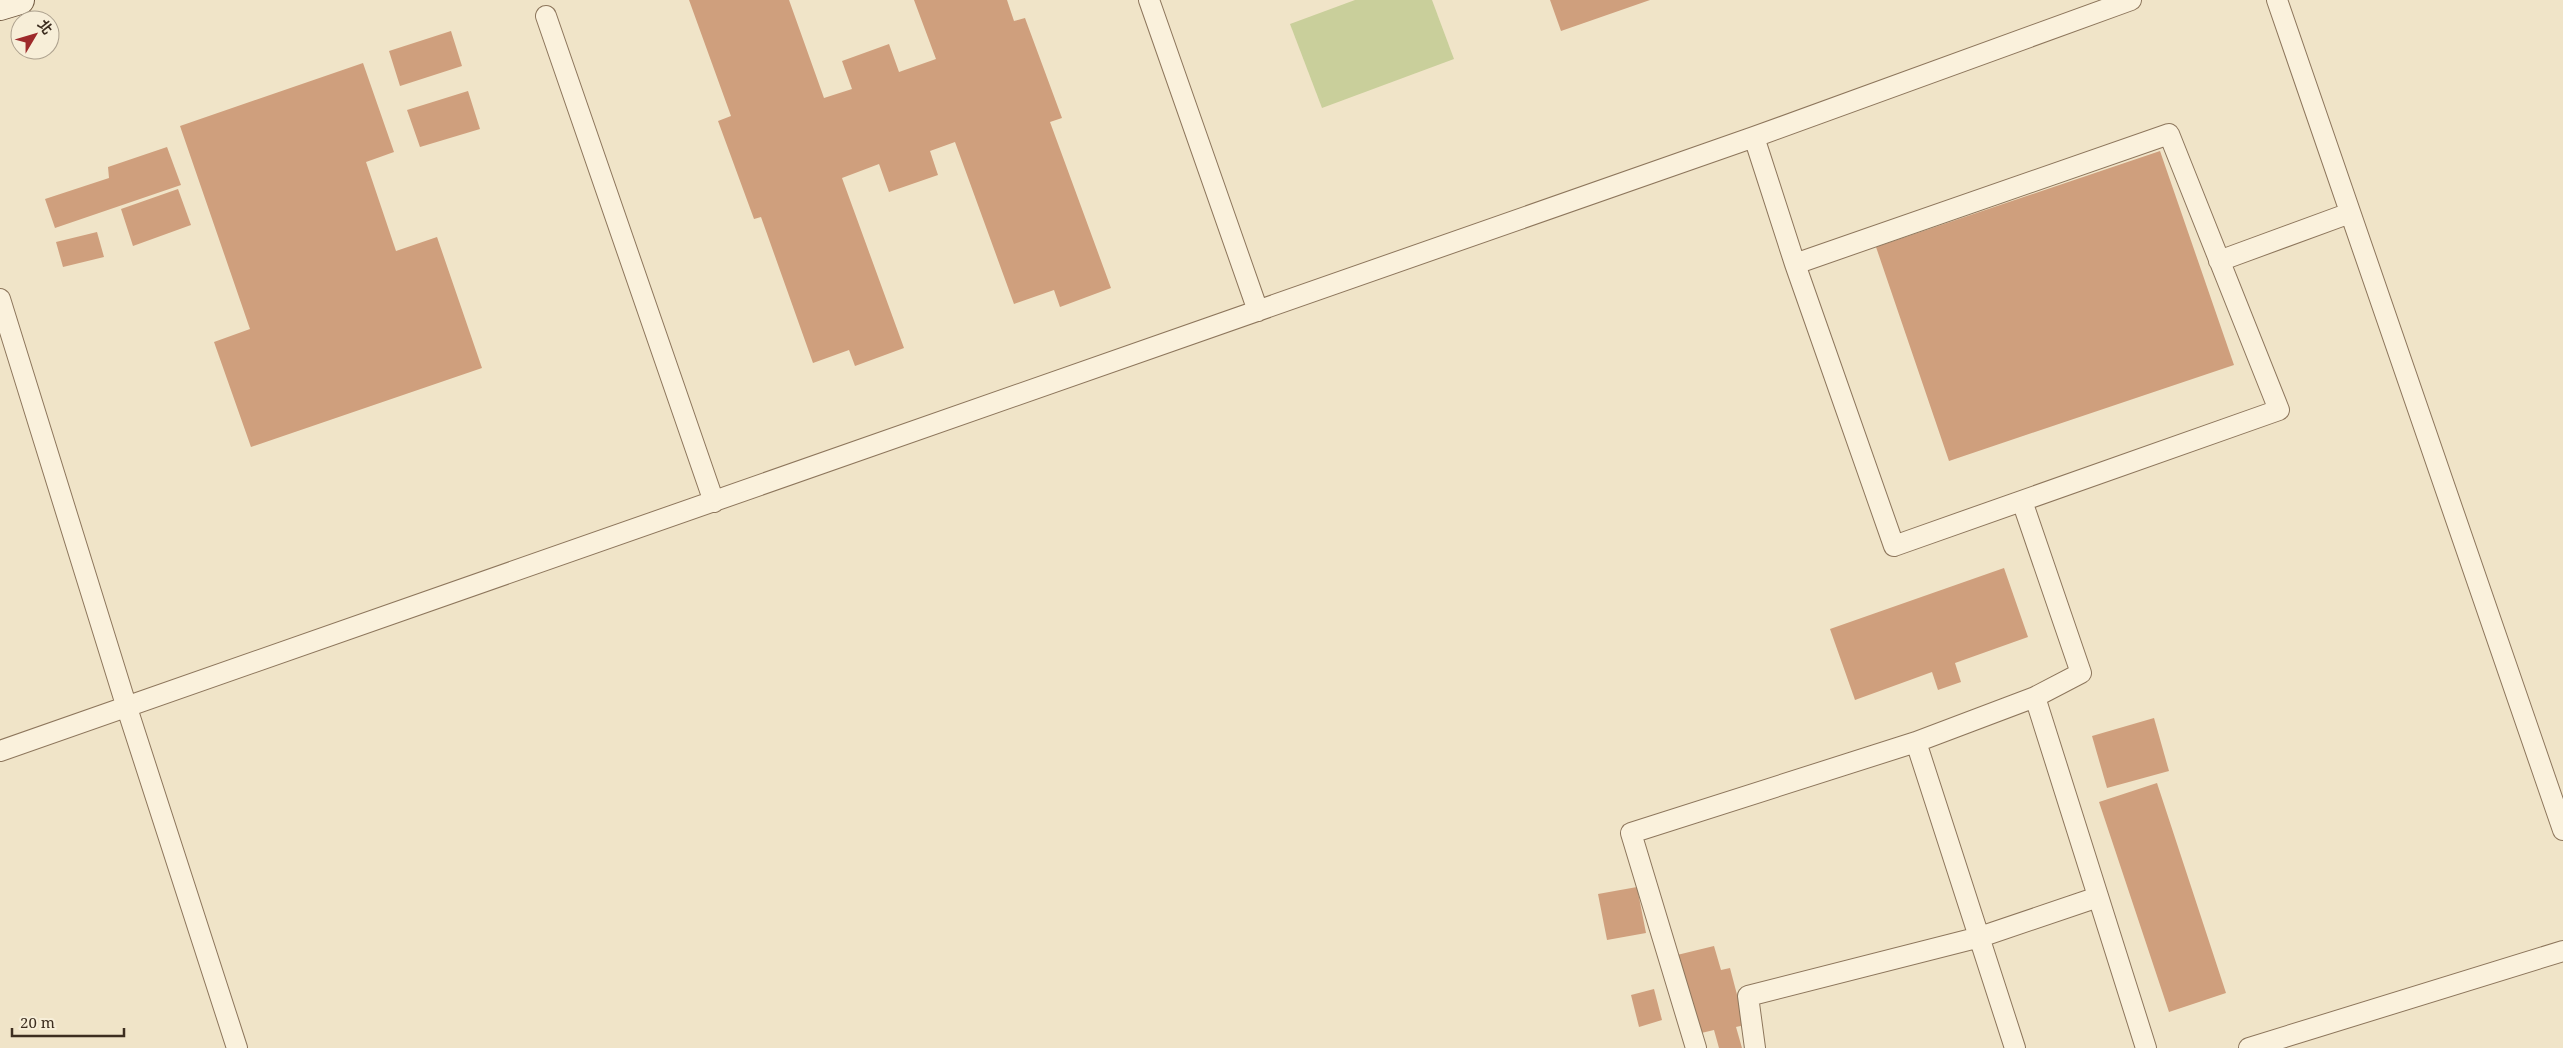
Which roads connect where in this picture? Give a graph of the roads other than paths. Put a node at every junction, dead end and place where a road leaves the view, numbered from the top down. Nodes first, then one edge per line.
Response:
1 (20, 0) edge
2 (1149, 0) edge
3 (2132, 0) edge
4 (2277, 0) edge
5 (0, 6) edge
6 (546, 16) dead end
7 (1754, 137) junction
8 (2350, 214) junction
9 (2219, 261) junction
10 (1795, 264) junction
11 (0, 299) edge
12 (1258, 311) junction
13 (2022, 501) junction
14 (714, 502) junction
15 (2035, 697) junction
16 (127, 708) junction
17 (1916, 742) junction
18 (0, 751) edge
19 (2563, 830) edge
20 (2098, 897) junction
21 (1980, 938) junction
22 (2563, 951) edge
23 (238, 1048) edge
24 (1696, 1048) edge
25 (1755, 1048) edge
26 (2015, 1048) edge
27 (2146, 1048) edge
28 (2249, 1048) edge

1 - 5 street
2 - 12 lane
3 - 7 lane
4 - 8 lane
6 - 14 lane
7 - 10 lane
7 - 12 lane
8 - 9 lane
8 - 19 lane
9 - 10 lane
9 - 13 lane
10 - 13 lane
11 - 16 lane
12 - 14 lane
13 - 15 lane
14 - 16 lane
15 - 17 lane
15 - 20 lane
16 - 18 lane
16 - 23 lane
17 - 21 lane
17 - 24 lane
20 - 21 lane
20 - 27 lane
21 - 25 lane
21 - 26 lane
22 - 28 lane

